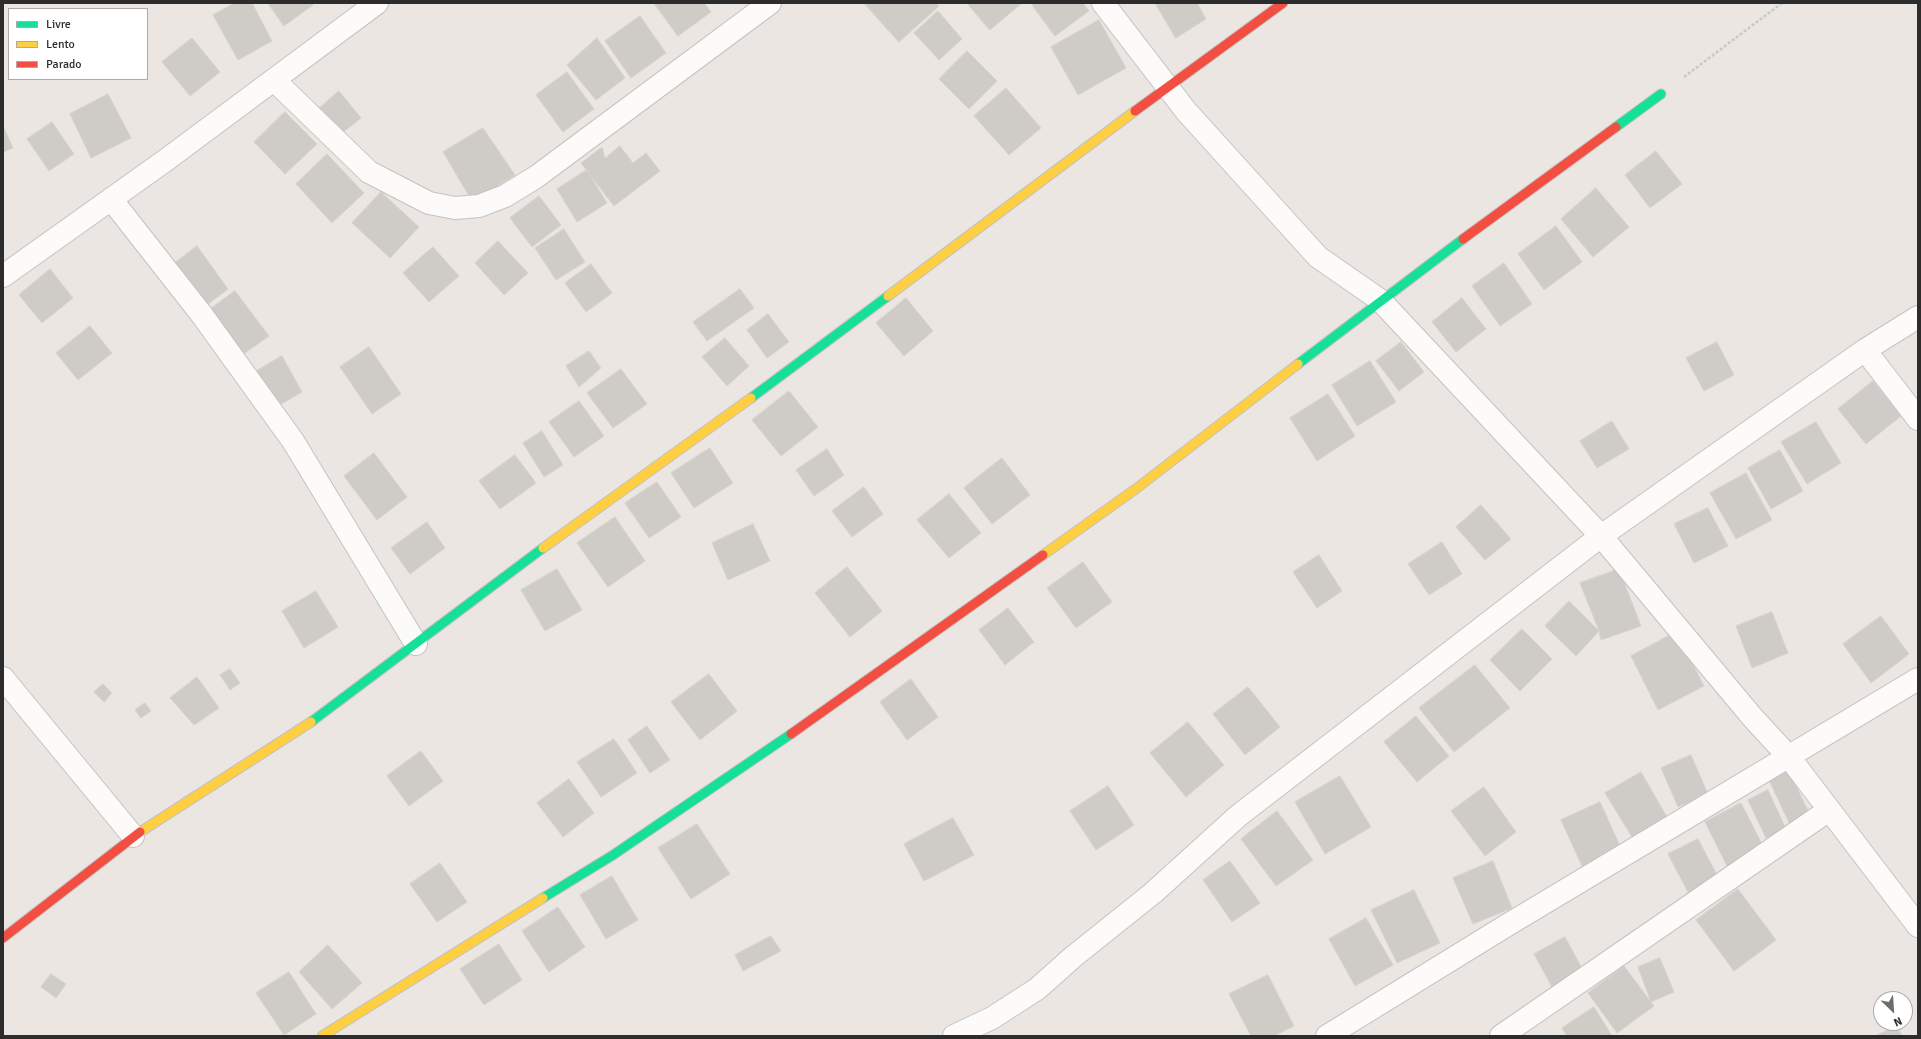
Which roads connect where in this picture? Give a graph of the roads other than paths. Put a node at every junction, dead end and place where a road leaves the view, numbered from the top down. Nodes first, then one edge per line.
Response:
1 (377, 3) edge
2 (770, 3) edge
3 (1103, 3) edge
4 (1283, 3) edge
5 (274, 80) junction
6 (1168, 86) junction
7 (1661, 94) road end
8 (111, 199) junction
9 (3, 276) edge
10 (1380, 300) junction
11 (1918, 316) edge
12 (1865, 350) junction
13 (1918, 419) edge
14 (1601, 536) junction
15 (416, 644) junction
16 (3, 678) edge
17 (1918, 679) edge
18 (1789, 757) junction
19 (1829, 810) junction
20 (133, 836) junction
21 (1918, 926) edge
22 (3, 938) edge
23 (322, 1036) edge
24 (954, 1036) edge
25 (1328, 1036) edge
26 (1501, 1036) edge

1 - 5 street
2 - 5 street
3 - 6 street
4 - 6 street
5 - 8 street
6 - 10 street
6 - 15 street
7 - 10 street
8 - 9 street
8 - 15 street
10 - 14 street
10 - 23 street
11 - 12 street
12 - 13 street
12 - 14 street
14 - 18 street
14 - 24 street
15 - 20 street
16 - 20 street
17 - 18 street
18 - 19 street
18 - 25 street
19 - 21 street
19 - 26 street
20 - 22 street

